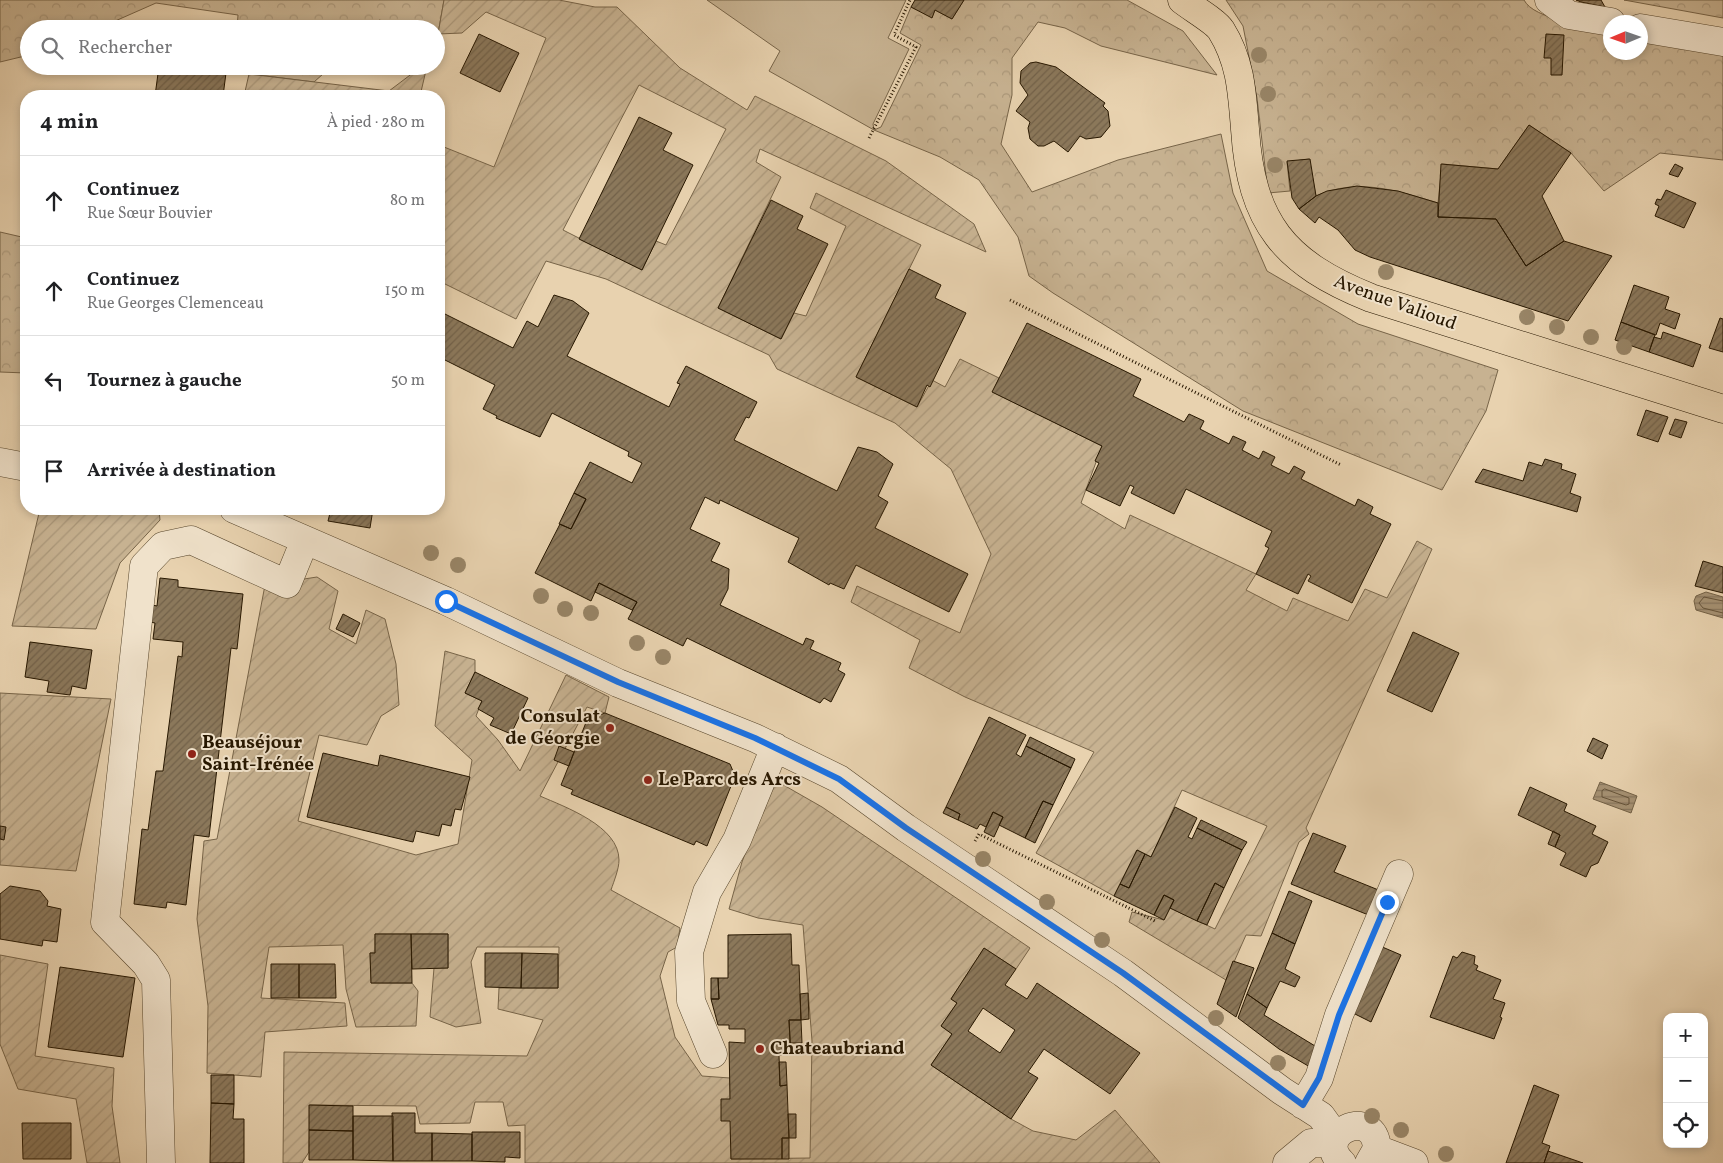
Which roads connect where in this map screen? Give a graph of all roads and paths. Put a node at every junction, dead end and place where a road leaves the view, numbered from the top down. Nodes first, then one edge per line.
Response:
1 (910, 0) edge
2 (1182, 0) edge
3 (1549, 0) edge
4 (1603, 21) edge
5 (1648, 29) edge
6 (1723, 42) edge
7 (869, 138) dead end
8 (1010, 300) dead end
9 (1723, 409) edge
10 (0, 462) edge
11 (1341, 464) dead end
12 (20, 466) edge
13 (254, 515) edge
14 (295, 527) edge
15 (765, 742) junction
16 (973, 843) dead end
17 (1399, 874) dead end
18 (1155, 922) dead end
19 (713, 1054) dead end
20 (1303, 1105) junction
21 (1338, 1148) edge
22 (1373, 1156) edge
23 (161, 1163) edge
24 (1287, 1163) edge
25 (1414, 1163) edge

1 - 7 path
2 - 9 main road, Avenue Valioud
3 - 4 street
5 - 6 street
8 - 11 path
10 - 12 street
13 - 14 street
14 - 15 street
14 - 23 street
15 - 19 street
15 - 20 street
16 - 18 path
17 - 20 street
20 - 21 street
21 - 22 street
21 - 24 street
22 - 25 street

